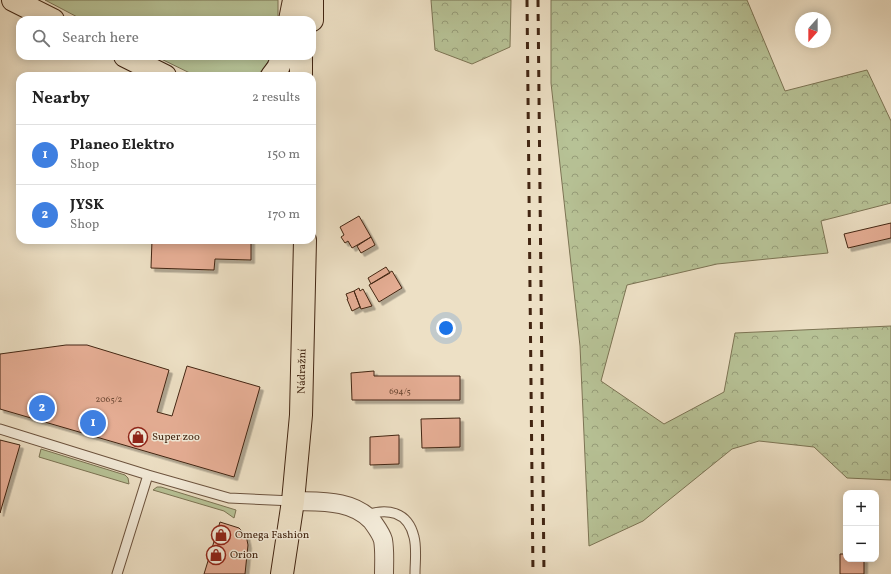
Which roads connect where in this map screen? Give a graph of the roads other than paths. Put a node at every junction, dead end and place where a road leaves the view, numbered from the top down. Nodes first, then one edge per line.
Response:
1 (294, 0) edge
2 (300, 0) edge
3 (312, 0) edge
4 (19, 2) edge
5 (45, 16) edge
6 (291, 16) edge
7 (300, 16) edge
8 (312, 16) edge
9 (133, 60) edge
10 (281, 60) edge
11 (300, 60) edge
12 (312, 60) edge
13 (157, 72) edge
14 (275, 72) edge
15 (301, 72) edge
16 (312, 72) edge
17 (305, 244) edge
18 (0, 429) edge
19 (148, 475) junction
20 (293, 501) junction
21 (366, 515) junction
22 (118, 574) edge
23 (282, 574) edge
24 (384, 574) edge
25 (415, 574) edge

1 - 6 main road
2 - 7 main road
3 - 8 main road
4 - 5 main road
9 - 13 main road
10 - 14 main road
11 - 15 main road
12 - 16 main road
17 - 20 main road, Nádražní
18 - 19 lane
19 - 20 lane
19 - 22 lane
20 - 21 street
20 - 23 main road, Nádražní
21 - 24 street
21 - 25 lane

